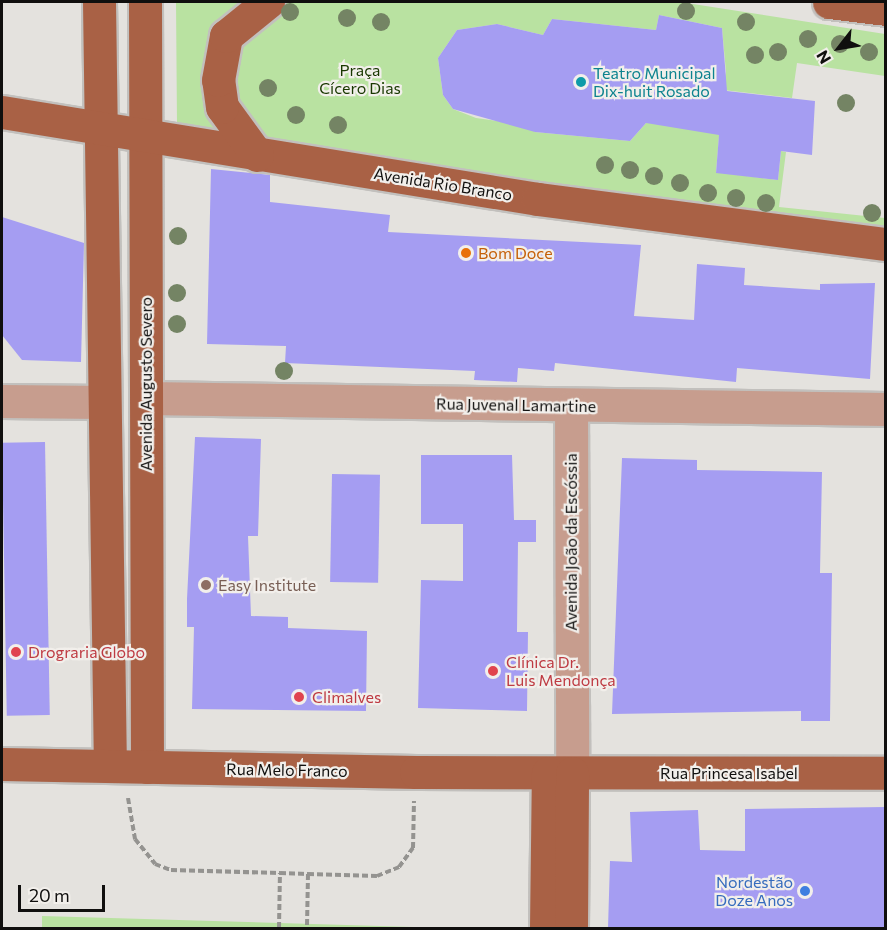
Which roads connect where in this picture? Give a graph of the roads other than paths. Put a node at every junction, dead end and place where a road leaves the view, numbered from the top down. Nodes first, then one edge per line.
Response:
1 (99, 2) edge
2 (145, 2) edge
3 (268, 2) edge
4 (829, 2) edge
5 (885, 9) edge
6 (2, 112) edge
7 (100, 127) junction
8 (143, 135) junction
9 (257, 155) junction
10 (885, 244) edge
11 (146, 398) junction
12 (2, 400) edge
13 (104, 402) junction
14 (571, 407) junction
15 (885, 409) edge
16 (2, 764) edge
17 (110, 766) junction
18 (147, 767) junction
19 (885, 772) edge
20 (560, 773) junction
21 (546, 928) edge
22 (571, 928) edge

1 - 7 main road
2 - 8 main road, Avenida Augusto Severo
3 - 9 main road
4 - 5 main road
6 - 7 main road, Avenida Rio Branco
7 - 8 main road, Avenida Rio Branco
7 - 13 main road
8 - 9 main road, Avenida Rio Branco
8 - 11 main road, Avenida Augusto Severo
9 - 10 main road, Avenida Rio Branco
11 - 14 street, Rua Juvenal Lamartine
11 - 18 main road, Avenida Augusto Severo
12 - 13 street
13 - 17 main road
14 - 15 street, Rua Juvenal Lamartine
14 - 20 street, Avenida João da Escóssia
16 - 17 main road, Rua Melo Franco
17 - 18 main road, Rua Melo Franco
18 - 20 main road, Rua Melo Franco
19 - 20 main road, Rua Princesa Isabel
20 - 21 main road, Avenida João da Escóssia
20 - 22 main road, Avenida João da Escóssia

